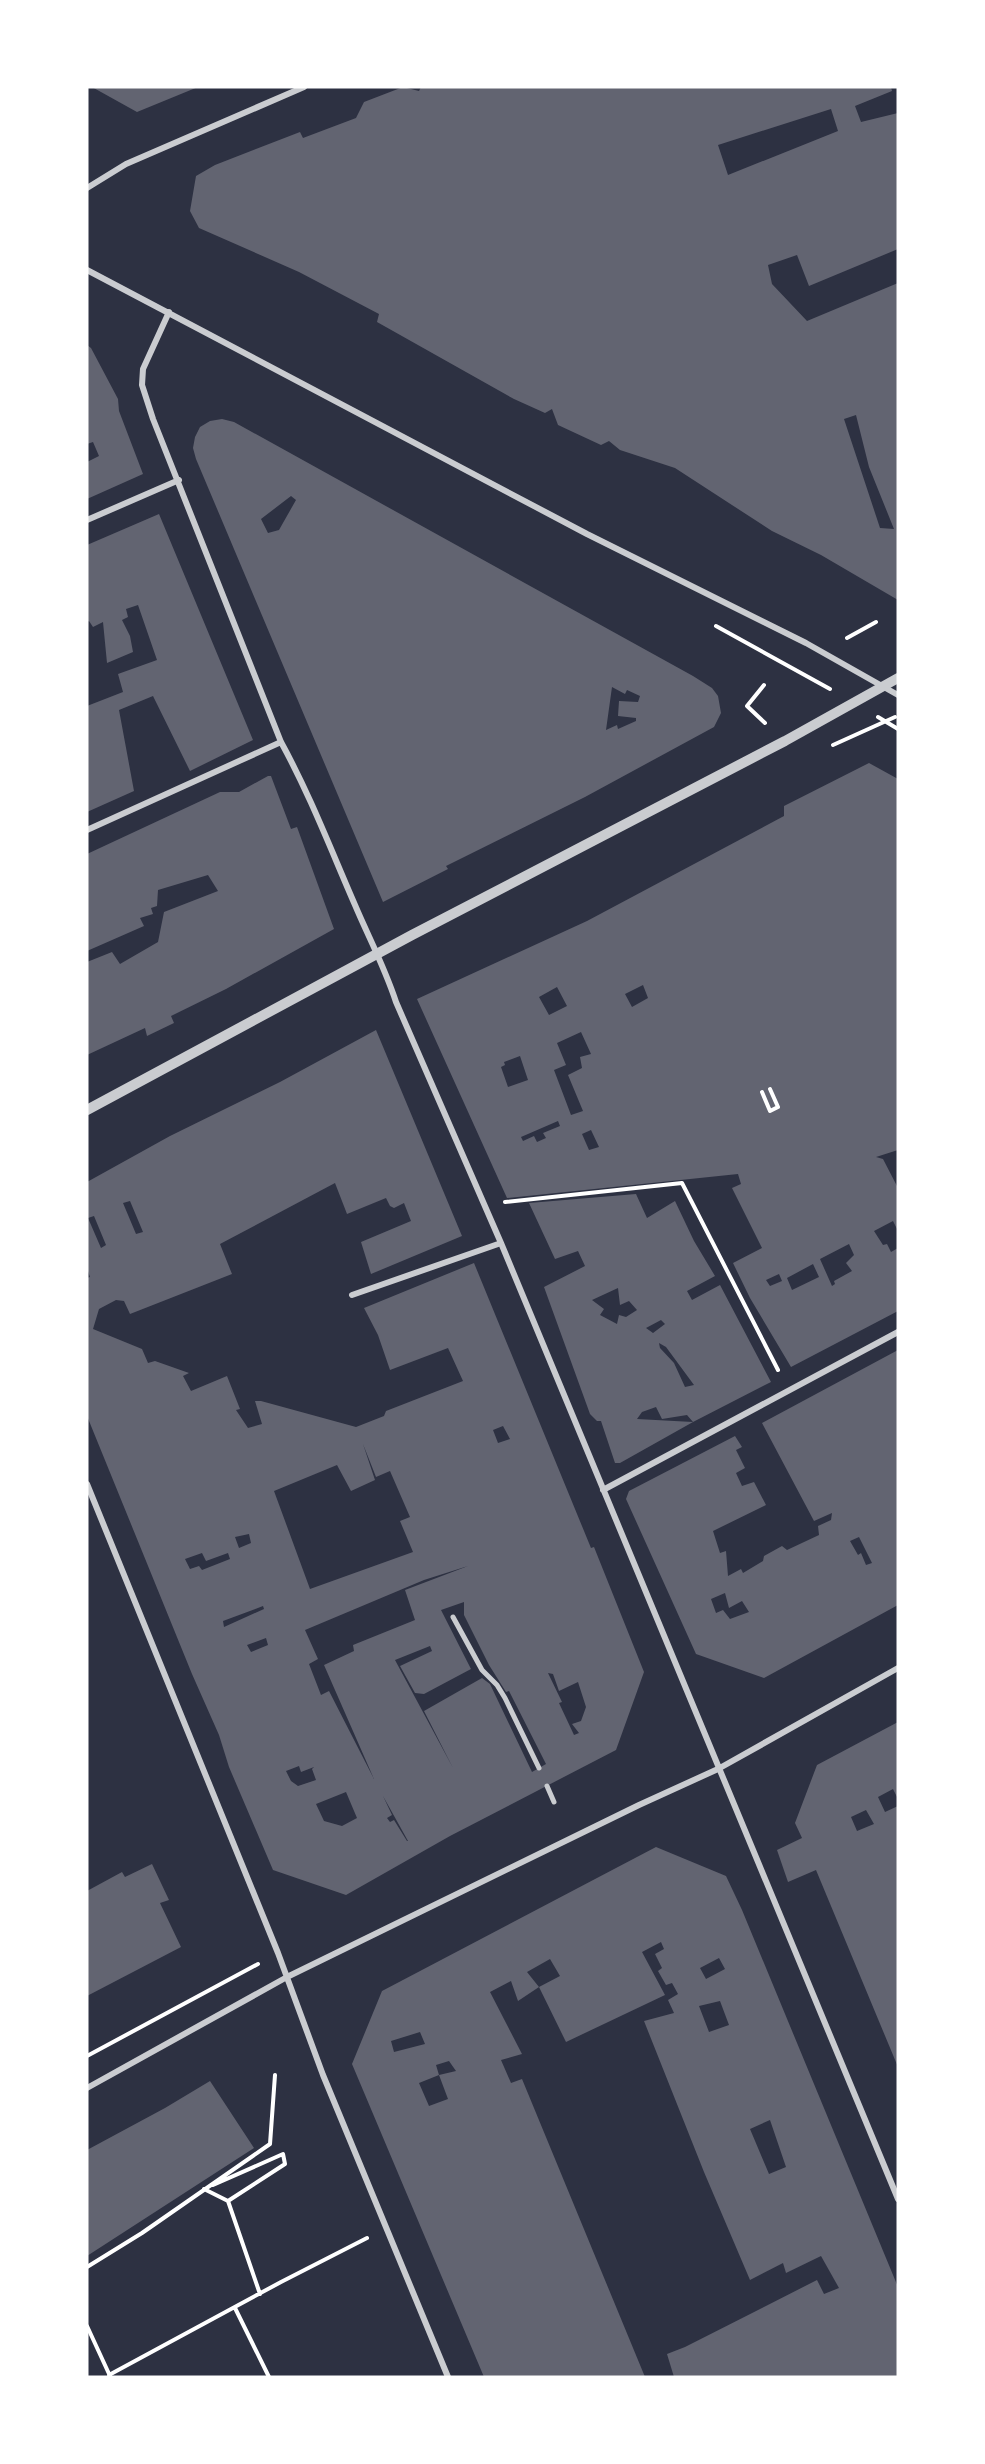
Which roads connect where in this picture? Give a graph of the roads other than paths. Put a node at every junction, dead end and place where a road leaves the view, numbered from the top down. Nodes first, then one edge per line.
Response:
1 (304, 87) edge
2 (88, 186) edge
3 (87, 270) edge
4 (169, 312) junction
5 (179, 480) junction
6 (87, 520) edge
7 (898, 678) edge
8 (883, 687) junction
9 (898, 695) edge
10 (281, 742) junction
11 (87, 830) edge
12 (377, 953) junction
13 (87, 1110) edge
14 (501, 1243) junction
15 (352, 1295) dead end
16 (898, 1332) edge
17 (87, 1484) edge
18 (603, 1490) junction
19 (453, 1617) dead end
20 (898, 1668) edge
21 (539, 1768) dead end
22 (718, 1769) junction
23 (547, 1786) dead end
24 (554, 1802) dead end
25 (287, 1977) junction
26 (87, 2088) edge
27 (898, 2199) edge
28 (448, 2377) edge

1 - 2 street
3 - 4 street
4 - 5 street
4 - 8 street
5 - 6 street
5 - 10 street
7 - 8 street
8 - 9 street
8 - 12 street
10 - 11 street
10 - 12 street
12 - 13 street
12 - 14 street
14 - 15 street
14 - 18 street
16 - 18 street
17 - 25 street
18 - 22 street
19 - 21 street
20 - 22 street
22 - 25 street
22 - 27 street
23 - 24 street
25 - 26 street
25 - 28 street

